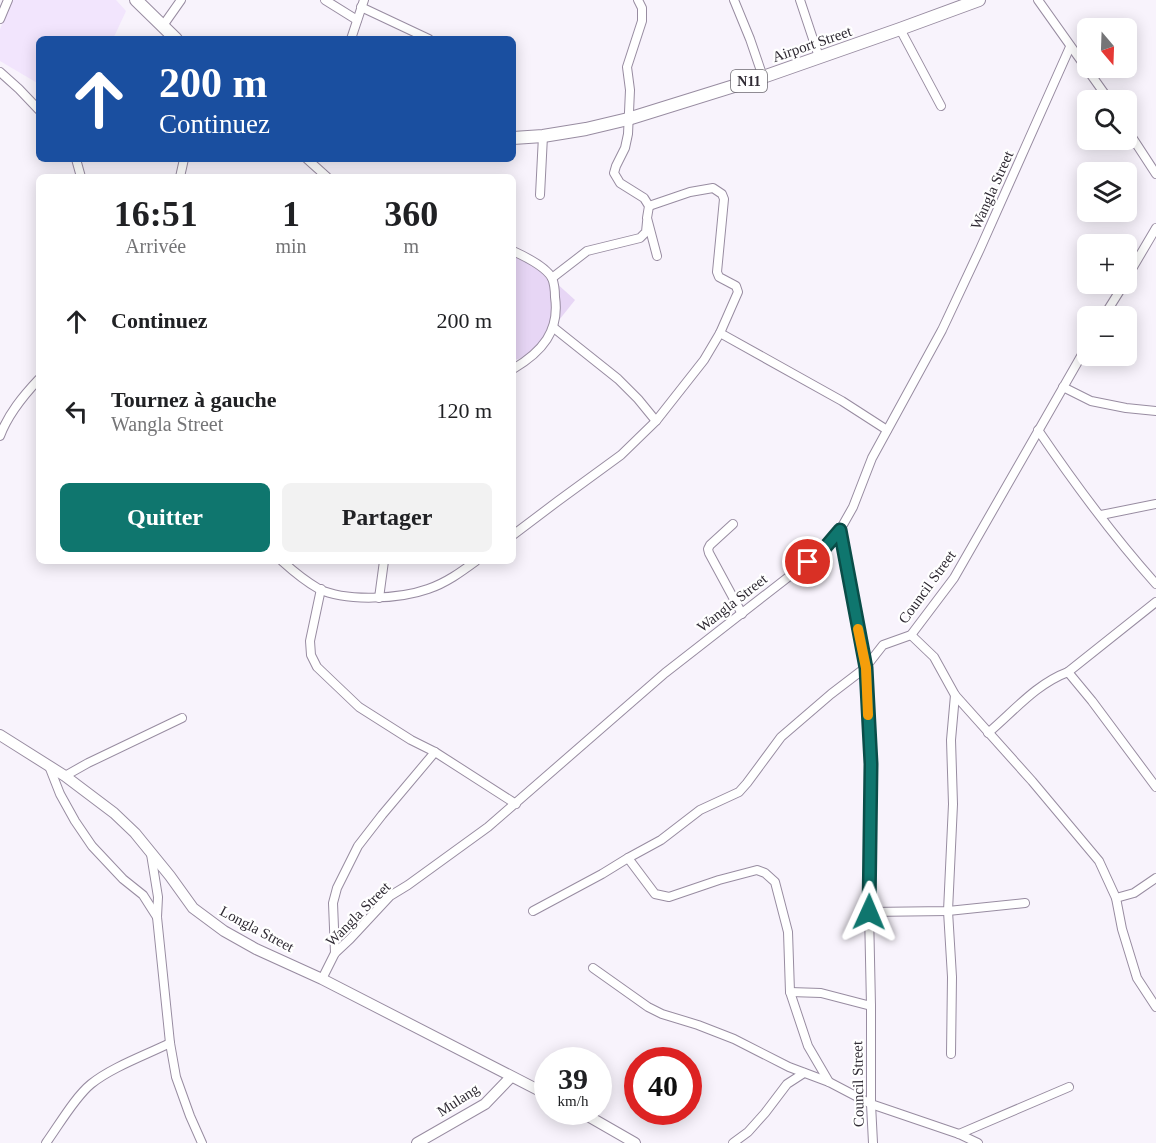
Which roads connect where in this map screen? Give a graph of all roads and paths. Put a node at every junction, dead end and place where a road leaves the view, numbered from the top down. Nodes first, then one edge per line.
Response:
1 (8, 0) edge
2 (135, 0) edge
3 (181, 0) edge
4 (325, 0) edge
5 (638, 0) edge
6 (734, 0) edge
7 (800, 0) edge
8 (979, 0) edge
9 (1038, 0) edge
10 (363, 4) edge
11 (0, 19) edge
12 (357, 20) junction
13 (162, 27) junction
14 (900, 29) junction
15 (172, 36) edge
16 (352, 36) edge
17 (423, 36) edge
18 (1070, 46) junction
19 (819, 57) junction
20 (0, 72) edge
21 (763, 77) junction
22 (1102, 90) edge
23 (941, 106) dead end
24 (36, 107) edge
25 (628, 119) junction
26 (543, 136) junction
27 (516, 138) edge
28 (1137, 145) edge
29 (310, 162) edge
30 (324, 174) edge
31 (1156, 174) edge
32 (540, 195) dead end
33 (649, 206) junction
34 (647, 218) junction
35 (1156, 228) edge
36 (516, 252) edge
37 (657, 256) dead end
38 (1137, 260) edge
39 (552, 278) junction
40 (554, 328) junction
41 (720, 333) junction
42 (1077, 363) edge
43 (516, 367) edge
44 (36, 382) edge
45 (1063, 387) junction
46 (1156, 411) edge
47 (656, 421) junction
48 (886, 430) junction
49 (1038, 430) junction
50 (0, 436) edge
51 (1156, 504) edge
52 (1101, 515) junction
53 (733, 524) dead end
54 (840, 530) junction
55 (516, 533) edge
56 (286, 564) edge
57 (384, 564) edge
58 (472, 564) edge
59 (1156, 584) edge
60 (321, 590) junction
61 (379, 598) junction
62 (1156, 602) edge
63 (742, 614) junction
64 (911, 635) junction
65 (866, 668) junction
66 (1068, 672) junction
67 (955, 695) junction
68 (182, 718) dead end
69 (988, 732) junction
70 (0, 735) edge
71 (435, 752) junction
72 (48, 766) junction
73 (65, 776) junction
74 (1156, 787) edge
75 (516, 804) junction
76 (151, 854) junction
77 (628, 858) junction
78 (1156, 878) edge
79 (1116, 898) junction
80 (1025, 903) dead end
81 (533, 911) dead end
82 (948, 911) junction
83 (869, 912) junction
84 (157, 917) junction
85 (335, 953) junction
86 (593, 968) dead end
87 (322, 979) junction
88 (790, 992) junction
89 (871, 1006) junction
90 (1156, 1007) edge
91 (170, 1043) junction
92 (951, 1054) dead end
93 (789, 1067) junction
94 (804, 1072) junction
95 (511, 1077) junction
96 (829, 1082) junction
97 (787, 1084) junction
98 (1070, 1087) dead end
99 (534, 1088) edge
100 (871, 1104) junction
101 (604, 1125) edge
102 (959, 1134) junction
103 (46, 1143) edge
104 (202, 1143) edge
105 (417, 1143) edge
106 (635, 1143) edge
107 (734, 1143) edge
108 (873, 1143) edge
109 (978, 1143) edge

1 - 11 street
2 - 13 highway
3 - 13 street
4 - 12 street
5 - 25 street
6 - 21 street
7 - 19 street
8 - 14 highway, Airport Street / N11
9 - 18 street
10 - 12 street
10 - 17 street
12 - 16 street
13 - 15 highway
14 - 19 highway, Airport Street / N11
14 - 23 street
18 - 22 street
18 - 48 street, Wangla Street
19 - 21 highway, Airport Street / N11
20 - 24 street
21 - 25 highway, Airport Street / N11
25 - 26 highway, Airport Street / N11
25 - 33 street
26 - 27 highway, Airport Street / N11
26 - 32 street
28 - 31 street
29 - 30 street
33 - 34 street
33 - 41 street
34 - 37 street
34 - 39 street
35 - 38 street
36 - 39 street
39 - 40 street
40 - 43 street
40 - 47 street
41 - 47 street
41 - 48 street
42 - 45 street, Council Street
44 - 50 street
45 - 46 street
45 - 49 street, Council Street
47 - 55 street
48 - 54 street, Wangla Street
49 - 52 street
49 - 64 street, Council Street
51 - 52 street
52 - 59 street
53 - 63 street
54 - 63 street, Wangla Street
54 - 65 street
56 - 60 street
57 - 61 street
58 - 61 street
60 - 61 street
60 - 71 street
62 - 66 street
63 - 75 street, Wangla Street
64 - 65 street, Council Street
64 - 67 street
65 - 77 street
65 - 83 street, Council Street
66 - 69 street
66 - 74 street
67 - 69 street
67 - 82 street
68 - 73 street
69 - 79 street
70 - 72 main road, Longla Street
71 - 75 street
71 - 85 street
72 - 73 main road, Longla Street
72 - 84 street
73 - 76 main road, Longla Street
75 - 85 street, Wangla Street
76 - 84 street
76 - 87 main road, Longla Street
77 - 81 street
77 - 88 street
78 - 79 street
79 - 90 street
80 - 82 street
82 - 83 street
82 - 92 street
83 - 89 street, Council Street
84 - 91 street
85 - 87 street, Wangla Street
86 - 93 street
87 - 95 main road, Longla Street
88 - 89 street
88 - 96 street
89 - 100 street, Council Street
91 - 103 street
91 - 104 street
93 - 94 street
93 - 97 street
94 - 96 street
94 - 97 street
95 - 99 main road, Longla Street
95 - 105 main road, Mulang
96 - 100 street
97 - 107 street
98 - 102 street
100 - 102 street
100 - 108 street, Council Street
101 - 106 main road
102 - 109 street

